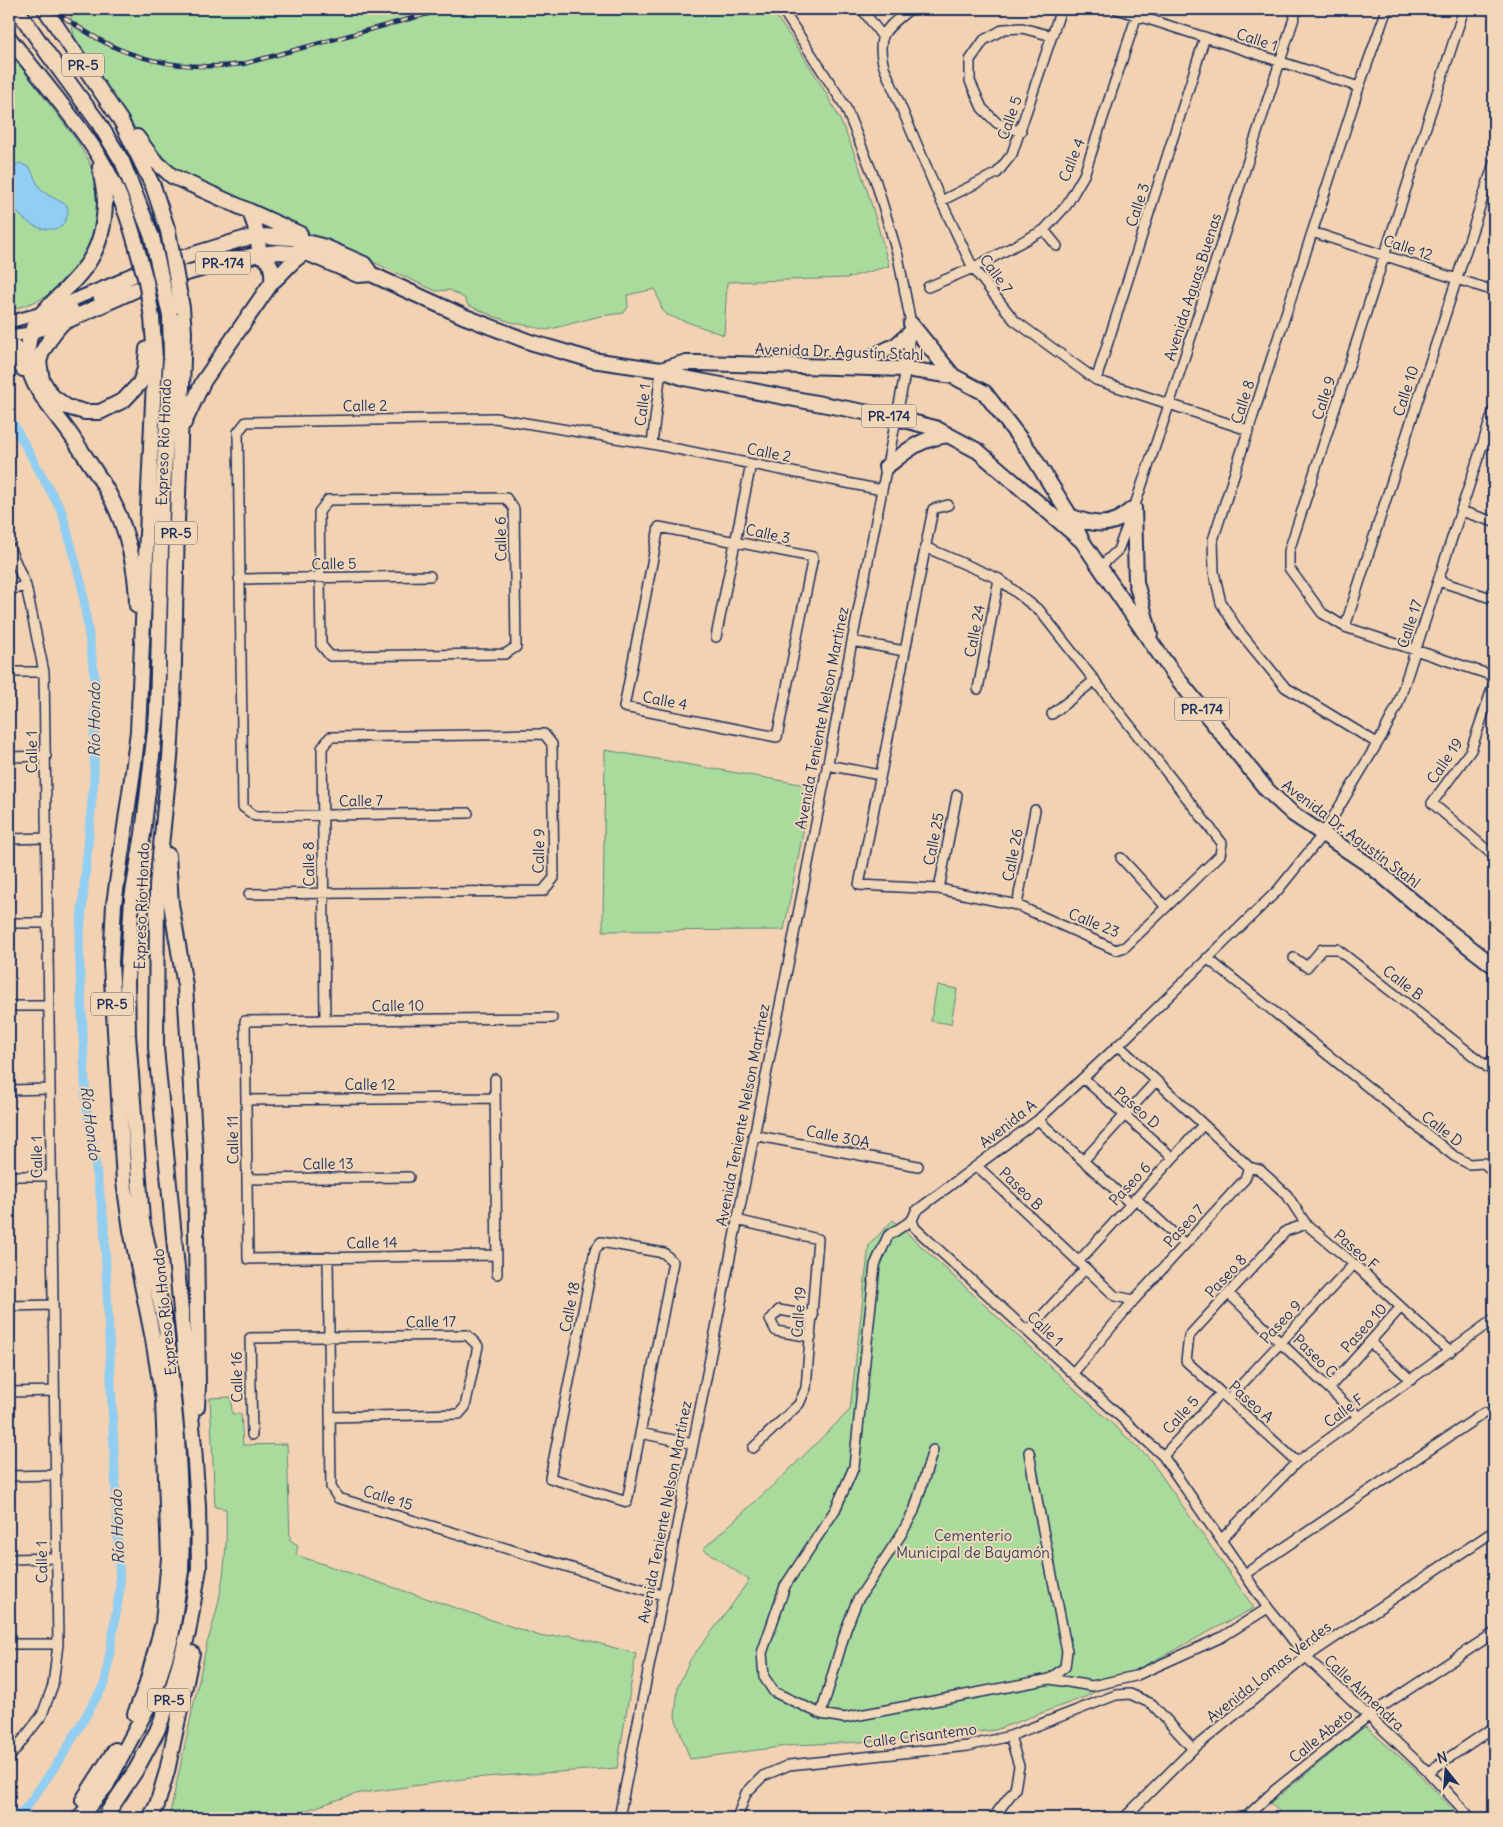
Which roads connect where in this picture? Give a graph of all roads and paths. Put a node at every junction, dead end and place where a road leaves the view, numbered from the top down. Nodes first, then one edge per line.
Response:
1 (17, 9) edge
2 (45, 9) edge
3 (782, 9) edge
4 (862, 9) edge
5 (910, 9) edge
6 (1061, 9) edge
7 (1118, 9) edge
8 (1297, 9) edge
9 (1387, 9) edge
10 (1464, 9) edge
11 (1136, 15) junction
12 (882, 36) junction
13 (1052, 36) junction
14 (1205, 37) junction
15 (9, 38) edge
16 (1280, 62) junction
17 (1359, 87) junction
18 (121, 121) junction
19 (80, 130) junction
20 (1021, 132) junction
21 (100, 159) junction
22 (1494, 163) edge
23 (134, 195) junction
24 (941, 202) junction
25 (250, 212) junction
26 (1044, 230) junction
27 (1312, 232) junction
28 (256, 237) junction
29 (1057, 246) dead end
30 (305, 247) junction
31 (260, 254) junction
32 (1385, 255) junction
33 (973, 268) junction
34 (126, 278) junction
35 (1456, 279) junction
36 (272, 282) junction
37 (928, 287) dead end
38 (1494, 291) edge
39 (42, 313) junction
40 (152, 318) junction
41 (9, 322) edge
42 (62, 324) junction
43 (911, 328) junction
44 (31, 333) junction
45 (9, 336) edge
46 (9, 342) edge
47 (851, 367) junction
48 (906, 369) junction
49 (661, 370) junction
50 (953, 376) junction
51 (1096, 380) junction
52 (1169, 405) junction
53 (1494, 409) edge
54 (896, 418) junction
55 (1248, 430) junction
56 (180, 433) junction
57 (948, 435) junction
58 (1484, 442) junction
59 (652, 444) junction
60 (1494, 445) edge
61 (78, 448) junction
62 (751, 464) junction
63 (886, 467) junction
64 (1004, 474) junction
65 (1049, 482) junction
66 (882, 490) junction
67 (948, 505) dead end
68 (1134, 508) junction
69 (1461, 511) junction
70 (1070, 516) junction
71 (1494, 522) edge
72 (1082, 541) junction
73 (736, 542) junction
74 (9, 547) edge
75 (925, 547) junction
76 (813, 557) joint
77 (1100, 567) junction
78 (430, 576) dead end
79 (320, 578) junction
80 (240, 579) junction
81 (999, 579) junction
82 (1439, 581) junction
83 (26, 586) junction
84 (9, 590) edge
85 (1494, 599) edge
86 (1345, 628) junction
87 (716, 638) dead end
88 (852, 641) junction
89 (1153, 645) junction
90 (904, 651) junction
91 (1416, 651) junction
92 (142, 669) junction
93 (9, 672) edge
94 (44, 672) junction
95 (1494, 676) edge
96 (1095, 680) junction
97 (1494, 683) edge
98 (978, 689) dead end
99 (1052, 714) dead end
100 (358, 737) joint
101 (1377, 743) junction
102 (46, 756) junction
103 (9, 757) edge
104 (827, 765) junction
105 (169, 770) junction
106 (880, 775) junction
107 (957, 795) dead end
108 (1035, 810) dead end
109 (468, 813) dead end
110 (322, 815) junction
111 (255, 816) joint
112 (1323, 834) junction
113 (47, 838) junction
114 (9, 839) edge
115 (1494, 856) edge
116 (1121, 858) dead end
117 (939, 889) junction
118 (250, 894) dead end
119 (324, 894) junction
120 (1017, 905) junction
121 (1166, 907) junction
122 (9, 923) edge
123 (48, 923) junction
124 (1207, 958) junction
125 (1294, 958) dead end
126 (1494, 966) edge
127 (9, 1006) edge
128 (49, 1006) junction
129 (552, 1018) dead end
130 (325, 1020) junction
131 (245, 1021) joint
132 (1118, 1045) junction
133 (1494, 1057) edge
134 (1490, 1070) edge
135 (1083, 1078) junction
136 (495, 1080) dead end
137 (1156, 1081) junction
138 (50, 1089) junction
139 (9, 1090) edge
140 (495, 1098) junction
141 (246, 1100) junction
142 (161, 1110) junction
143 (1124, 1116) junction
144 (1038, 1120) junction
145 (1203, 1125) junction
146 (754, 1135) junction
147 (1173, 1158) junction
148 (1083, 1161) junction
149 (918, 1166) dead end
150 (978, 1166) junction
151 (1249, 1167) junction
152 (1494, 1173) edge
153 (9, 1176) edge
154 (51, 1176) junction
155 (409, 1177) dead end
156 (247, 1179) junction
157 (1133, 1201) junction
158 (736, 1220) junction
159 (912, 1220) junction
160 (1306, 1224) junction
161 (1185, 1244) junction
162 (497, 1255) junction
163 (328, 1257) junction
164 (248, 1259) joint
165 (1078, 1262) junction
166 (1354, 1264) junction
167 (1085, 1269) junction
168 (497, 1274) dead end
169 (1229, 1294) junction
170 (1134, 1300) junction
171 (53, 1305) junction
172 (9, 1306) edge
173 (1400, 1308) junction
174 (813, 1316) junction
175 (1494, 1319) edge
176 (1028, 1331) junction
177 (330, 1337) junction
178 (811, 1337) junction
179 (1281, 1342) junction
180 (1370, 1342) junction
181 (1450, 1352) junction
182 (1186, 1361) joint
183 (1073, 1373) junction
184 (1411, 1380) junction
185 (1329, 1388) junction
186 (54, 1391) junction
187 (9, 1392) edge
188 (1224, 1396) junction
189 (1484, 1413) dead end
190 (1359, 1417) junction
191 (330, 1418) junction
192 (640, 1433) junction
193 (252, 1435) dead end
194 (692, 1444) junction
195 (194, 1447) junction
196 (753, 1448) dead end
197 (933, 1450) dead end
198 (1029, 1452) dead end
199 (1163, 1456) junction
200 (1297, 1462) junction
201 (9, 1476) edge
202 (55, 1476) junction
203 (1494, 1531) edge
204 (1221, 1540) junction
205 (56, 1558) junction
206 (9, 1559) edge
207 (199, 1568) junction
208 (1245, 1574) junction
209 (662, 1595) junction
210 (1268, 1608) junction
211 (1494, 1633) edge
212 (9, 1644) edge
213 (58, 1644) junction
214 (1306, 1657) junction
215 (1050, 1679) junction
216 (821, 1714) junction
217 (1368, 1716) junction
218 (1494, 1727) edge
219 (1010, 1736) junction
220 (1193, 1749) junction
221 (9, 1758) edge
222 (1428, 1772) junction
223 (69, 1818) edge
224 (79, 1818) edge
225 (90, 1818) edge
226 (104, 1818) edge
227 (150, 1818) edge
228 (586, 1818) edge
229 (619, 1818) edge
230 (737, 1818) edge
231 (993, 1818) edge
232 (1124, 1818) edge
233 (1244, 1818) edge
234 (1471, 1818) edge

1 - 23 highway
2 - 18 highway, Expreso Río Hondo / PR-5
3 - 43 street, Avenida Teniente Nelson Martínez
4 - 12 street
5 - 12 street
6 - 13 street, Calle 5
7 - 11 street, Calle 1
8 - 16 street, Avenida Aguas Buenas
9 - 17 street, Calle 8
10 - 32 street, Calle 9
11 - 14 street, Calle 1
11 - 26 street, Calle 4
12 - 24 street, Calle 7
13 - 20 street, Calle 5
13 - 20 street
14 - 16 street, Calle 1
14 - 51 street, Calle 3
15 - 19 highway, Expreso Río Hondo / PR-5
16 - 17 street, Calle 1
16 - 52 street, Avenida Aguas Buenas
17 - 27 street, Calle 8
18 - 25 highway
18 - 56 highway, Expreso Río Hondo / PR-5, bridge
19 - 21 highway, Expreso Río Hondo / PR-5
19 - 23 highway
20 - 24 street, Calle 5
21 - 39 highway
21 - 40 highway, Expreso Río Hondo / PR-5, bridge
22 - 35 street, Calle 10
23 - 224 highway, bridge
24 - 33 street, Calle 7
25 - 28 highway
25 - 30 highway
26 - 29 street
26 - 33 street, Calle 4
27 - 32 street, Calle 12
27 - 55 street, Calle 8
28 - 30 highway, Avenida Dr. Agustín Stahl / PR-174
28 - 31 highway
28 - 34 highway, Avenida Dr. Agustín Stahl / PR-174
30 - 31 highway, Avenida Dr. Agustín Stahl / PR-174
30 - 36 highway
30 - 49 highway, Avenida Dr. Agustín Stahl / PR-174
31 - 36 highway
31 - 42 highway, Avenida Dr. Agustín Stahl / PR-174
32 - 35 street, Calle 12
32 - 86 street, Calle 9
33 - 37 street, Calle 4
33 - 51 street, Calle 7
34 - 39 main road
34 - 44 highway, Avenida Dr. Agustín Stahl
35 - 38 street, Calle 12
35 - 86 street, Calle 10
36 - 56 highway
39 - 41 main road
40 - 42 highway
40 - 92 highway, Expreso Río Hondo / PR-5
42 - 44 main road
43 - 47 highway
43 - 48 street, Avenida Teniente Nelson Martínez
43 - 50 highway
44 - 45 main road
44 - 61 highway
46 - 61 highway
47 - 48 highway, Avenida Dr. Agustín Stahl / PR-174
47 - 49 highway, Avenida Dr. Agustín Stahl / PR-174
48 - 50 highway, Avenida Dr. Agustín Stahl / PR-174
48 - 54 street, Avenida Teniente Nelson Martínez
49 - 54 highway, Avenida Dr. Agustín Stahl / PR-174
49 - 59 street, Calle 1
50 - 65 highway, Avenida Dr. Agustín Stahl / PR-174
51 - 52 street, Calle 7
52 - 55 street, Calle 7
52 - 68 street, Avenida Aguas Buenas
53 - 58 street, Calle 17
54 - 57 highway, Avenida Dr. Agustín Stahl / PR-174
54 - 63 street, Avenida Teniente Nelson Martínez
55 - 101 street, Calle 8
56 - 105 highway, Expreso Río Hondo / PR-5
57 - 63 highway
57 - 64 highway, Avenida Dr. Agustín Stahl / PR-174
58 - 60 street
58 - 69 street, Calle 17
59 - 62 street, Calle 2
59 - 80 street, Calle 2
61 - 92 highway
62 - 66 street, Calle 2
62 - 73 street, Calle 3
63 - 66 street, Avenida Teniente Nelson Martínez
64 - 65 highway
64 - 72 highway, Avenida Dr. Agustín Stahl / PR-174
65 - 70 highway, Avenida Dr. Agustín Stahl / PR-174
66 - 88 street, Avenida Teniente Nelson Martínez
67 - 75 street, Calle 23
68 - 70 highway
68 - 77 street, Avenida Aguas Buenas
68 - 89 highway
69 - 71 street
69 - 82 street, Calle 17
70 - 72 highway, Avenida Dr. Agustín Stahl / PR-174
72 - 77 highway, Avenida Dr. Agustín Stahl / PR-174
73 - 76 street, Calle 3
73 - 76 street, Calle 4
73 - 87 street
74 - 83 street, Calle 1
75 - 81 street, Calle 23
75 - 90 street, Calle 23
77 - 89 highway, Avenida Dr. Agustín Stahl / PR-174
78 - 79 street, Calle 5
79 - 79 street, Calle 6
79 - 80 street, Calle 5
80 - 111 street, Calle 2
81 - 96 street, Calle 23
81 - 98 street, Calle 24
82 - 85 street
82 - 91 street, Calle 17
83 - 84 street
83 - 94 street, Calle 1
86 - 91 street, Calle 9
88 - 90 street
88 - 104 street, Avenida Teniente Nelson Martínez
89 - 112 highway, Avenida Dr. Agustín Stahl / PR-174
90 - 106 street, Calle 23
91 - 95 street, Calle 9
91 - 101 street, Calle 17
92 - 223 highway, Expreso Río Hondo / PR-5
93 - 94 street
94 - 102 street, Calle 1
96 - 99 street
96 - 121 street, Calle 23
97 - 115 street, Calle 19
100 - 110 street, Calle 8
100 - 119 street, Calle 9
101 - 112 street, Calle 17
102 - 103 street
102 - 113 street, Calle 1
104 - 106 street
104 - 146 street, Avenida Teniente Nelson Martínez
105 - 142 highway, Expreso Río Hondo / PR-5
105 - 195 highway
106 - 117 street, Calle 23
107 - 117 street, Calle 25
108 - 120 street, Calle 26
109 - 110 street, Calle 7
110 - 111 street, Calle 7
110 - 119 street, Calle 8
112 - 124 street
112 - 126 highway, Avenida Dr. Agustín Stahl / PR-174
113 - 114 street
113 - 123 street, Calle 1
116 - 121 street
117 - 120 street, Calle 23
118 - 119 street, Calle 9
119 - 130 street, Calle 8
120 - 121 street, Calle 23
122 - 123 street
123 - 128 street, Calle 1
124 - 132 street, Avenida A
124 - 152 street, Calle D
125 - 134 street, Calle B
127 - 128 street
128 - 138 street, Calle 1
129 - 130 street, Calle 10
130 - 131 street, Calle 10
131 - 141 street, Calle 11
132 - 135 street, Avenida A
132 - 137 street
133 - 134 street
135 - 143 street, Paseo D
135 - 144 street, Avenida A
136 - 140 street
137 - 143 street
137 - 145 street
138 - 139 street
138 - 154 street, Calle 1
140 - 141 street, Calle 12
140 - 162 street
141 - 156 street, Calle 11
142 - 195 highway, Expreso Río Hondo / PR-5
142 - 225 highway
143 - 147 street, Paseo D
143 - 148 street
144 - 148 street
144 - 150 street, Avenida A
145 - 147 street, Paseo 6
145 - 151 street
146 - 149 street, Calle 30A
146 - 158 street, Avenida Teniente Nelson Martínez
147 - 157 street, Paseo 6
148 - 157 street
150 - 159 street, Avenida A
150 - 165 street, Paseo B
151 - 160 street, Paseo F
151 - 161 street, Paseo 7
153 - 154 street
154 - 171 street, Calle 1
155 - 156 street, Calle 13
156 - 164 street, Calle 11
157 - 161 street
157 - 165 street, Paseo 6
158 - 174 street, Calle 19
158 - 194 street, Avenida Teniente Nelson Martínez
159 - 176 street, Calle 1
159 - 216 street, Avenida A
160 - 166 street, Paseo F
160 - 169 street, Paseo 8
161 - 170 street, Paseo 7
162 - 163 street, Calle 14
162 - 168 street
163 - 164 street, Calle 14
163 - 177 street, Calle 15
165 - 167 street
166 - 173 street, Paseo F
166 - 179 street, Paseo 9
167 - 170 street
167 - 176 street
169 - 179 street, Paseo C
169 - 182 street, Paseo 8
170 - 183 street, Paseo 7
171 - 172 street
171 - 186 street, Calle 1
173 - 180 street, Paseo 10
173 - 181 street, Paseo F
174 - 178 street, Calle 19
174 - 178 street
175 - 181 street, Calle F
176 - 183 street, Calle 1
177 - 191 street, Calle 15
177 - 191 street, Calle 17
177 - 193 street, Calle 16
178 - 196 street, Calle 19
179 - 185 street, Paseo C
179 - 188 street, Paseo 9
180 - 184 street
180 - 185 street, Paseo 10
181 - 184 street, Calle F
182 - 188 street, Paseo A
183 - 199 street, Calle 1
184 - 190 street, Calle F
185 - 190 street, Paseo C
186 - 187 street
186 - 202 street, Calle 1
188 - 199 street, Calle 5
188 - 200 street, Paseo A
189 - 208 street
190 - 200 street, Calle F
191 - 209 street, Calle 15
192 - 192 street, Calle 18
192 - 194 street
194 - 209 street, Avenida Teniente Nelson Martínez
195 - 207 highway, Expreso Río Hondo / PR-5
197 - 216 street
198 - 215 street
199 - 204 street, Calle Almendra
200 - 204 street, Calle F
201 - 202 street
202 - 205 street, Calle 1
203 - 214 street, Avenida Lomas Verdes
204 - 208 street, Calle Almendra
205 - 206 street
205 - 213 street, Calle 1
207 - 226 highway, Expreso Río Hondo / PR-5
207 - 227 highway
208 - 210 street, Calle Almendra
209 - 229 street, Avenida Teniente Nelson Martínez
210 - 214 street, Calle Almendra
210 - 215 street
211 - 217 street, Calle Abeto
212 - 213 street
213 - 221 street, Calle 1
214 - 217 street, Calle Almendra
214 - 220 street, Avenida Lomas Verdes
215 - 216 street, Avenida A
217 - 222 street, Calle Almendra
217 - 233 street, Calle Abeto
218 - 222 street
219 - 220 street, Calle Crisantemo
219 - 230 street, Calle Crisantemo
219 - 231 street
220 - 232 street, Avenida Lomas Verdes
222 - 234 street, Calle Almendra
228 - 229 street

